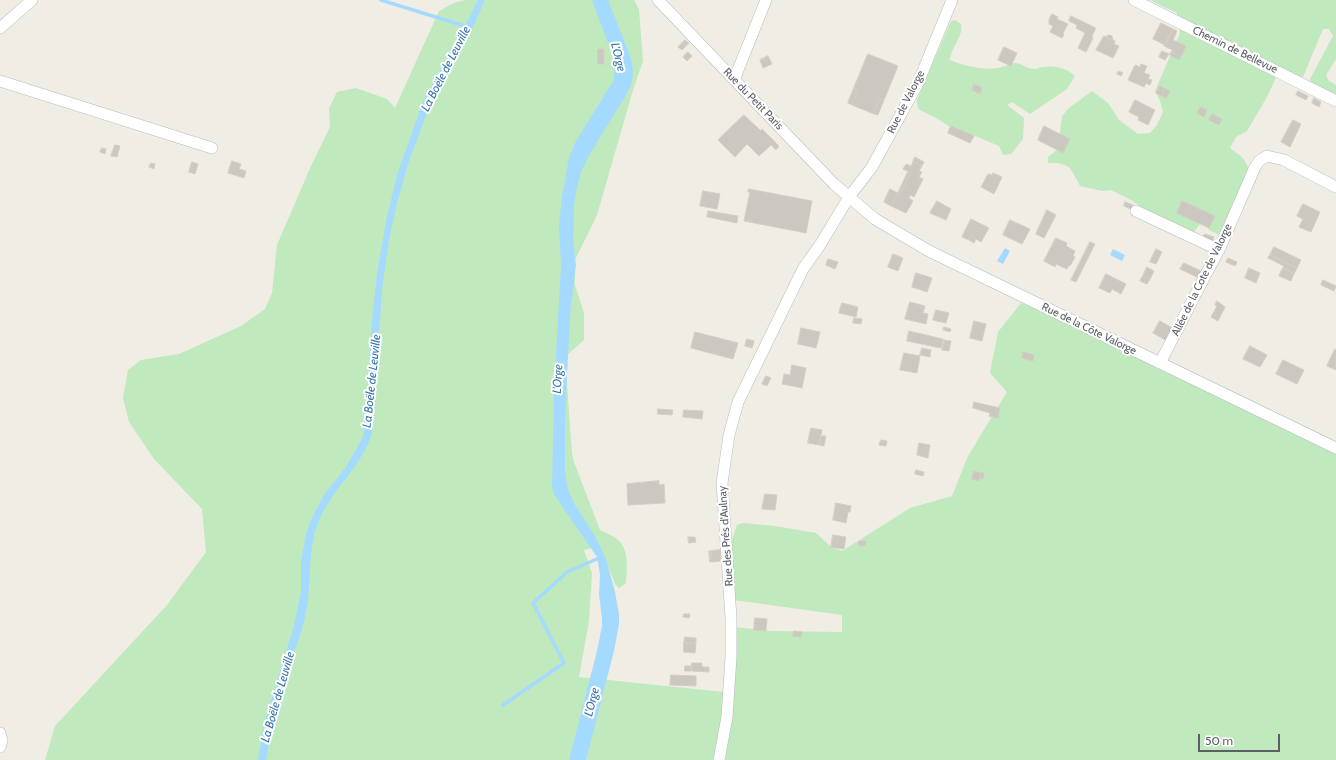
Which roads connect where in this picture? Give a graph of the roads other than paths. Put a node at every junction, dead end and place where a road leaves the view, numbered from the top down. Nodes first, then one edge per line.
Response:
1 (32, 0) edge
2 (658, 0) edge
3 (766, 0) edge
4 (952, 0) edge
5 (1134, 0) edge
6 (0, 28) edge
7 (734, 80) junction
8 (0, 81) edge
9 (1336, 101) edge
10 (212, 148) dead end
11 (1336, 187) edge
12 (849, 197) junction
13 (1136, 211) dead end
14 (1219, 250) junction
15 (1160, 363) junction
16 (1336, 448) edge
17 (0, 734) edge
18 (0, 747) edge
19 (719, 760) edge

1 - 6 street
2 - 7 street, Rue du Petit Paris
3 - 7 street
4 - 12 street, Rue de Valorge
5 - 9 street, Chemin de Bellevue
7 - 12 street, Rue du Petit Paris
8 - 10 street
11 - 14 street, Allée de la Cote de Valorge
12 - 15 street, Rue de la Côte Valorge
12 - 19 street, Rue des Prés d'Aulnay
13 - 14 street
14 - 15 street, Allée de la Cote de Valorge
15 - 16 street, Rue de la Côte Valorge
17 - 18 street

